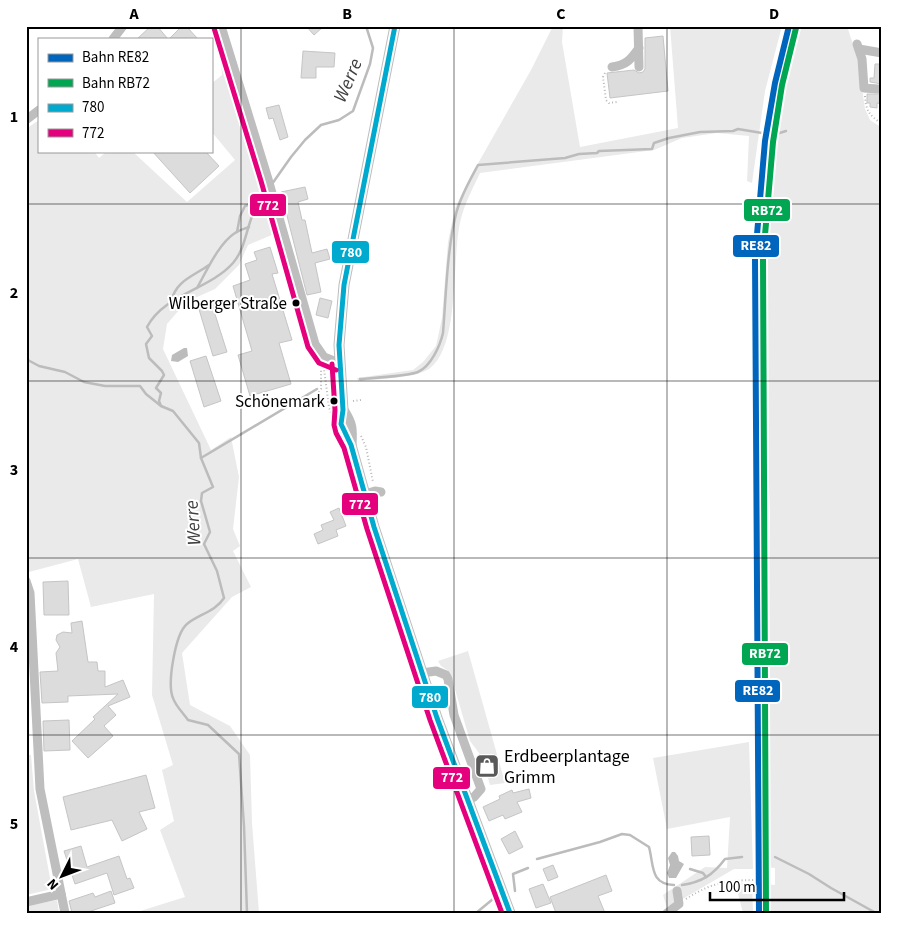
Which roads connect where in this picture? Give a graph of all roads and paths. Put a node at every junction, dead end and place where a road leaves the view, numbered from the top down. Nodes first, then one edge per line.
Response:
1 (123, 26) edge
2 (221, 26) edge
3 (395, 26) edge
4 (638, 26) edge
5 (880, 26) edge
6 (114, 38) edge
7 (639, 48) junction
8 (882, 53) edge
9 (612, 67) joint
10 (640, 67) dead end
11 (864, 88) junction
12 (878, 89) dead end
13 (617, 102) dead end
14 (38, 111) edge
15 (26, 120) edge
16 (882, 124) edge
17 (339, 363) junction
18 (352, 394) dead end
19 (315, 398) dead end
20 (349, 409) junction
21 (333, 420) dead end
22 (381, 492) dead end
23 (365, 494) junction
24 (26, 581) edge
25 (422, 674) junction
26 (467, 800) junction
27 (767, 880) dead end
28 (677, 891) dead end
29 (61, 894) junction
30 (692, 896) dead end
31 (26, 902) edge
32 (65, 913) edge
33 (510, 913) edge
34 (667, 913) edge

1 - 6 street
2 - 17 street
3 - 17 main road
4 - 7 street
5 - 8 path
7 - 9 street
7 - 10 street
8 - 11 street
9 - 13 path
11 - 12 street
11 - 16 path
14 - 15 street
17 - 20 main road
18 - 20 path
19 - 21 path
20 - 23 main road
22 - 23 street
23 - 25 main road
24 - 29 street
25 - 26 main road
25 - 26 street
26 - 33 main road
27 - 30 path
28 - 34 street
29 - 31 street
29 - 32 street

